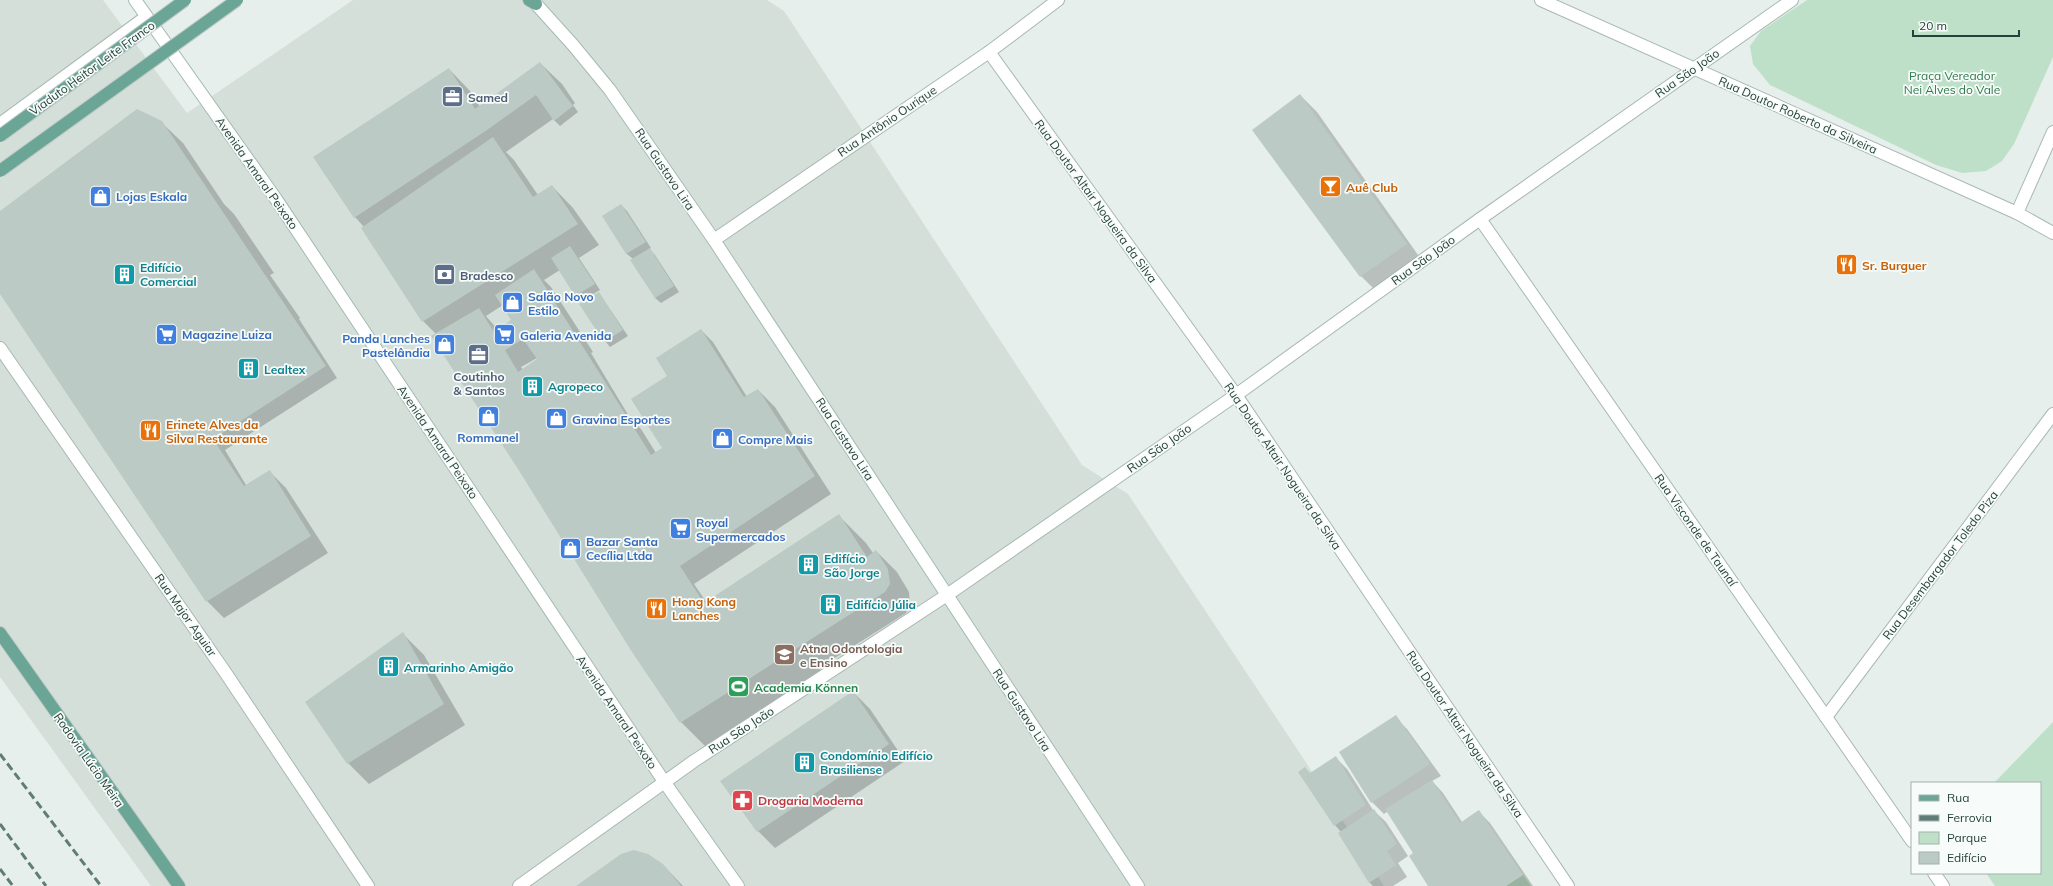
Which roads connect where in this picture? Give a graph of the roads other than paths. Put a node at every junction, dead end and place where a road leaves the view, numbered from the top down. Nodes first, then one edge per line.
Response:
1 (135, 0) edge
2 (185, 0) edge
3 (236, 0) edge
4 (1058, 0) edge
5 (1541, 0) edge
6 (1792, 0) edge
7 (532, 1) edge
8 (146, 17) junction
9 (989, 52) junction
10 (1694, 68) junction
11 (0, 124) edge
12 (2053, 132) edge
13 (0, 136) edge
14 (0, 171) edge
15 (2017, 213) junction
16 (1480, 219) junction
17 (2053, 233) edge
18 (714, 240) junction
19 (0, 348) edge
20 (1236, 395) junction
21 (2053, 414) edge
22 (947, 595) junction
23 (0, 633) edge
24 (1826, 717) junction
25 (665, 783) junction
26 (1911, 840) edge
27 (1935, 874) edge
28 (179, 886) edge
29 (368, 886) edge
30 (519, 886) edge
31 (738, 886) edge
32 (1138, 886) edge
33 (1568, 886) edge
34 (1943, 886) edge

1 - 8 street, Avenida Amaral Peixoto
2 - 13 main road, Viaduto Heitor Leite Franco, bridge
3 - 14 main road, bridge
4 - 9 street, Rua Antônio Ourique
5 - 10 street, Rua Doutor Roberto da Silveira
6 - 10 street, Rua São João
7 - 18 street, Rua Gustavo Lira
8 - 11 street
8 - 25 street, Avenida Amaral Peixoto
9 - 18 street, Rua Antônio Ourique
9 - 20 street, Rua Doutor Altair Nogueira da Silva
10 - 15 street, Rua Doutor Roberto da Silveira
10 - 16 street, Rua São João
12 - 15 street
15 - 17 street, Rua Doutor Roberto da Silveira
16 - 20 street, Rua São João
16 - 24 street, Rua Visconde de Taunaí
18 - 22 street, Rua Gustavo Lira
19 - 29 street, Rua Major Aguiar
20 - 22 street, Rua São João
20 - 33 street, Rua Doutor Altair Nogueira da Silva
21 - 24 street, Rua Desembargador Toledo Piza
22 - 25 street, Rua São João
22 - 32 street, Rua Gustavo Lira
23 - 28 main road, Rodovia Lúcio Meira
24 - 26 street, Rua Visconde de Taunaí
25 - 30 street, Rua São João
25 - 31 street, Avenida Amaral Peixoto
27 - 34 street

